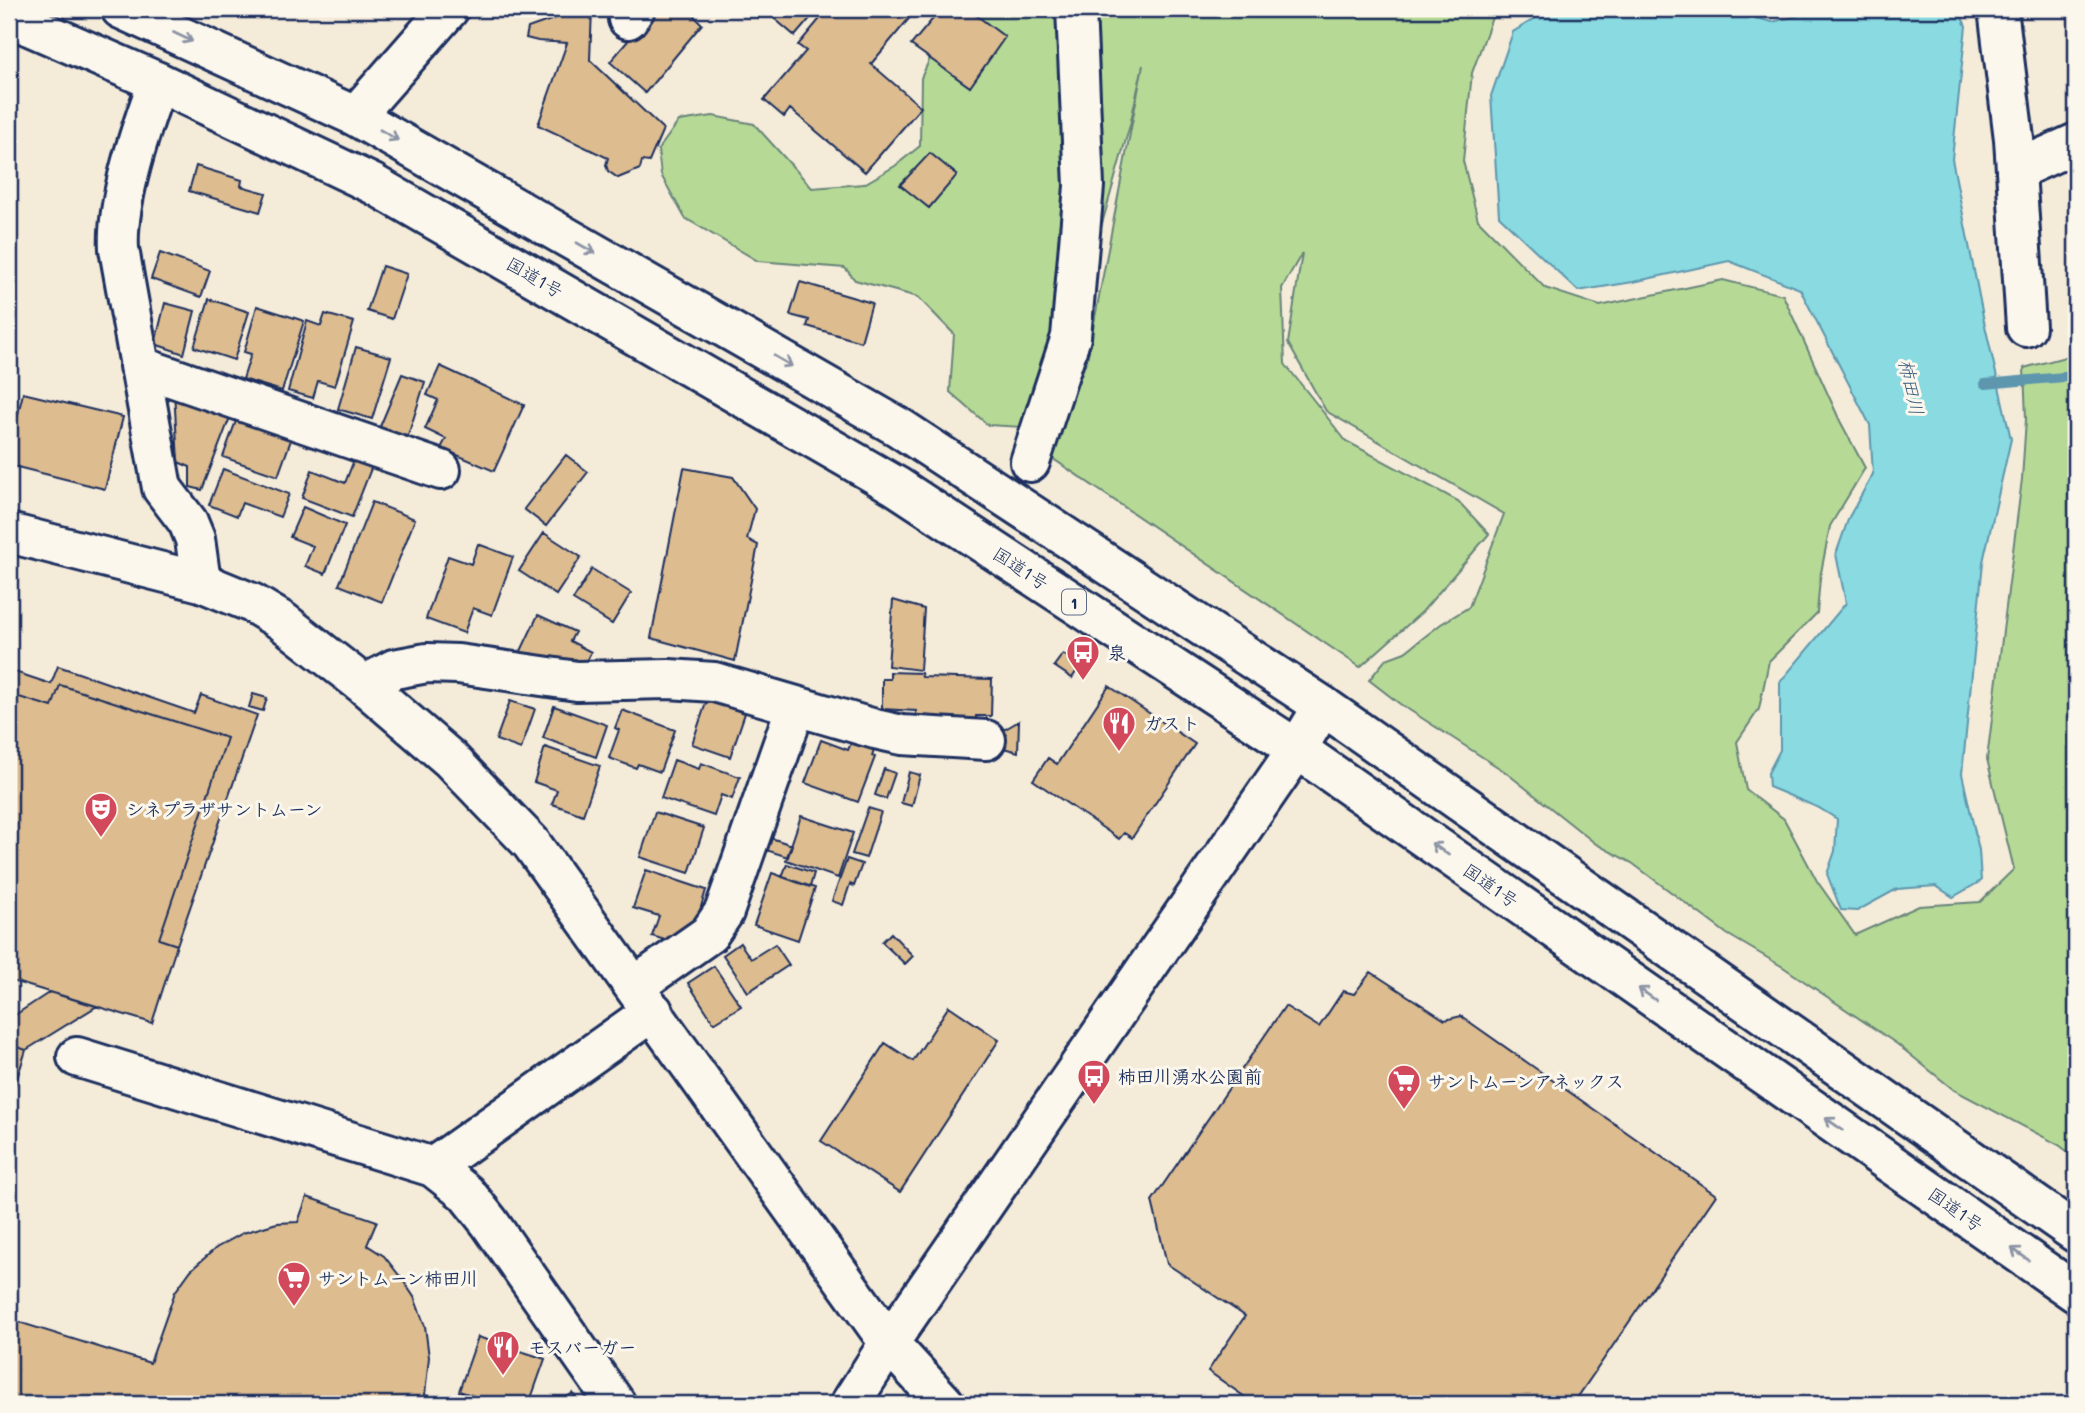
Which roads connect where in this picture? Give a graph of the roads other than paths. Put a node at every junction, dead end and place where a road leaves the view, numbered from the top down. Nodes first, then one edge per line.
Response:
1 (121, 9) edge
2 (449, 9) edge
3 (1076, 9) edge
4 (1998, 9) edge
5 (9, 17) edge
6 (158, 82) junction
7 (355, 116) junction
8 (2076, 143) edge
9 (2016, 170) junction
10 (2026, 327) dead end
11 (139, 366) junction
12 (1030, 462) dead end
13 (441, 470) dead end
14 (9, 533) edge
15 (201, 582) junction
16 (364, 685) junction
17 (796, 706) junction
18 (1323, 706) junction
19 (986, 740) dead end
20 (1297, 749) junction
21 (644, 998) junction
22 (77, 1057) dead end
23 (433, 1167) junction
24 (2076, 1233) edge
25 (2076, 1293) edge
26 (889, 1343) junction
27 (616, 1404) edge
28 (850, 1404) edge
29 (945, 1404) edge

1 -> 7 main road
2 - 7 main road
3 - 12 main road
4 - 9 main road
5 - 6 main road, 国道1号 / 1
6 - 11 main road
6 - 20 main road, 国道1号 / 1
7 -> 18 main road
8 - 9 main road
9 - 10 main road
11 - 13 main road
11 - 15 main road
14 - 15 main road
15 - 16 main road
16 - 17 main road
16 - 21 main road
17 - 19 main road
17 - 21 main road
18 - 20 main road
18 - 24 main road
25 -> 20 main road, 国道1号 / 1
20 - 26 main road
21 - 23 main road
21 - 26 main road
22 - 23 main road
23 - 27 main road
26 - 28 main road
26 - 29 main road

